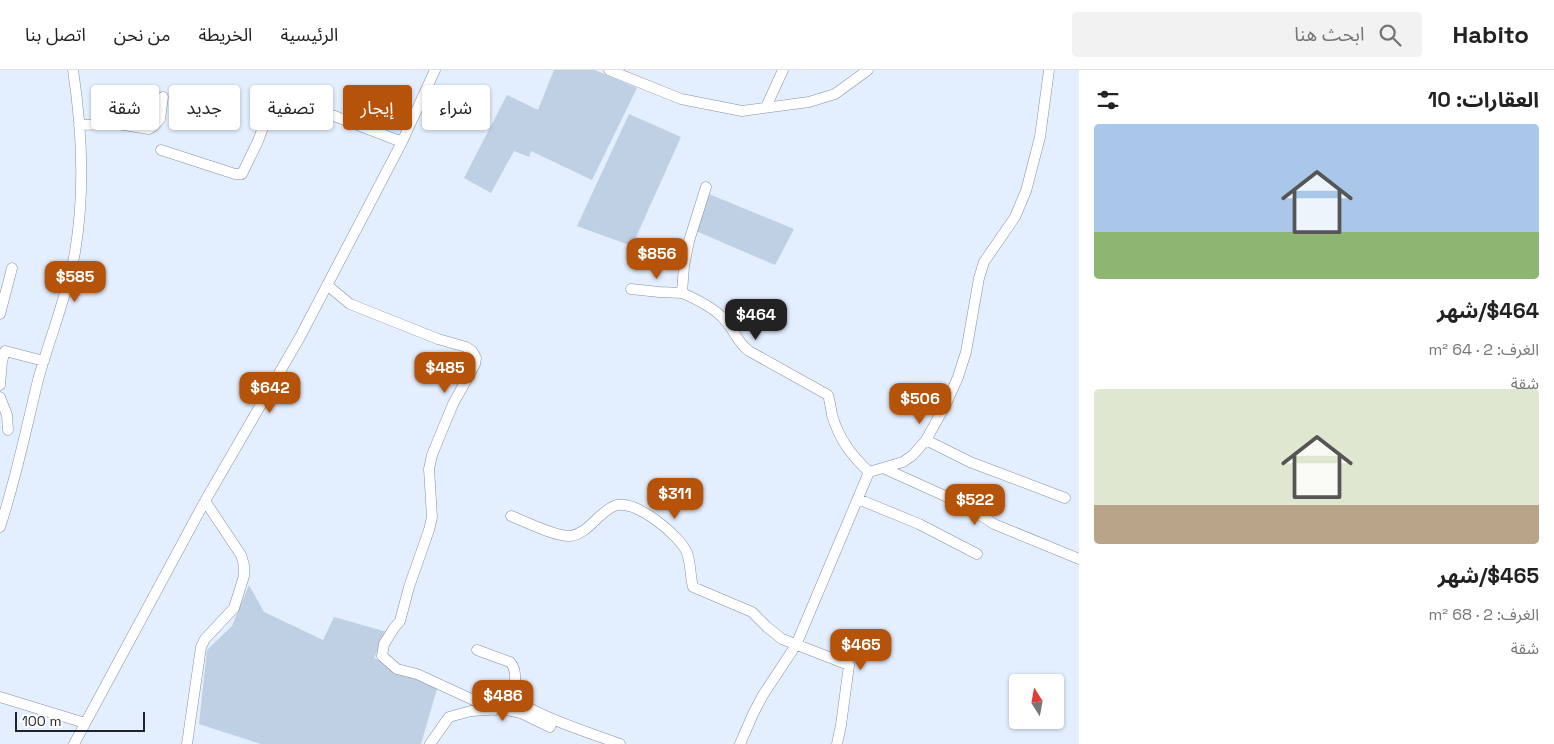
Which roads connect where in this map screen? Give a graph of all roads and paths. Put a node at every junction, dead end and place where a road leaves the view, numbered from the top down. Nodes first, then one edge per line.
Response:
1 (73, 70) edge
2 (435, 70) edge
3 (609, 70) edge
4 (782, 70) edge
5 (868, 70) edge
6 (1049, 70) edge
7 (163, 97) dead end
8 (766, 108) junction
9 (79, 125) junction
10 (402, 142) junction
11 (160, 150) dead end
12 (706, 187) dead end
13 (12, 268) dead end
14 (327, 286) junction
15 (631, 289) dead end
16 (682, 293) junction
17 (0, 314) edge
18 (2, 349) edge
19 (44, 360) junction
20 (0, 385) edge
21 (0, 397) edge
22 (8, 430) dead end
23 (926, 440) junction
24 (883, 468) junction
25 (870, 472) junction
26 (1065, 498) dead end
27 (858, 499) junction
28 (206, 501) junction
29 (512, 516) dead end
30 (0, 527) edge
31 (978, 554) dead end
32 (1079, 558) edge
33 (796, 645) junction
34 (477, 650) dead end
35 (0, 697) edge
36 (496, 710) junction
37 (553, 719) junction
38 (85, 723) junction
39 (78, 743) edge
40 (187, 744) edge
41 (430, 744) edge
42 (620, 744) edge
43 (740, 744) edge
44 (837, 744) edge

1 - 9 street
2 - 10 street
3 - 8 street
4 - 8 street
5 - 8 street
6 - 23 street
7 - 9 street
9 - 19 street
10 - 11 street
10 - 14 street
12 - 16 street
13 - 17 street
14 - 28 street
14 - 36 street
15 - 16 street
16 - 25 street
18 - 19 street
18 - 20 street
19 - 30 street
21 - 22 street
23 - 24 street
23 - 26 street
24 - 25 street
24 - 32 street
25 - 27 street
27 - 31 street
27 - 33 street
28 - 38 street
28 - 40 street
29 - 33 street
33 - 43 street
33 - 44 street
34 - 37 street
35 - 38 street
36 - 37 street
36 - 41 street
37 - 42 street
38 - 39 street

